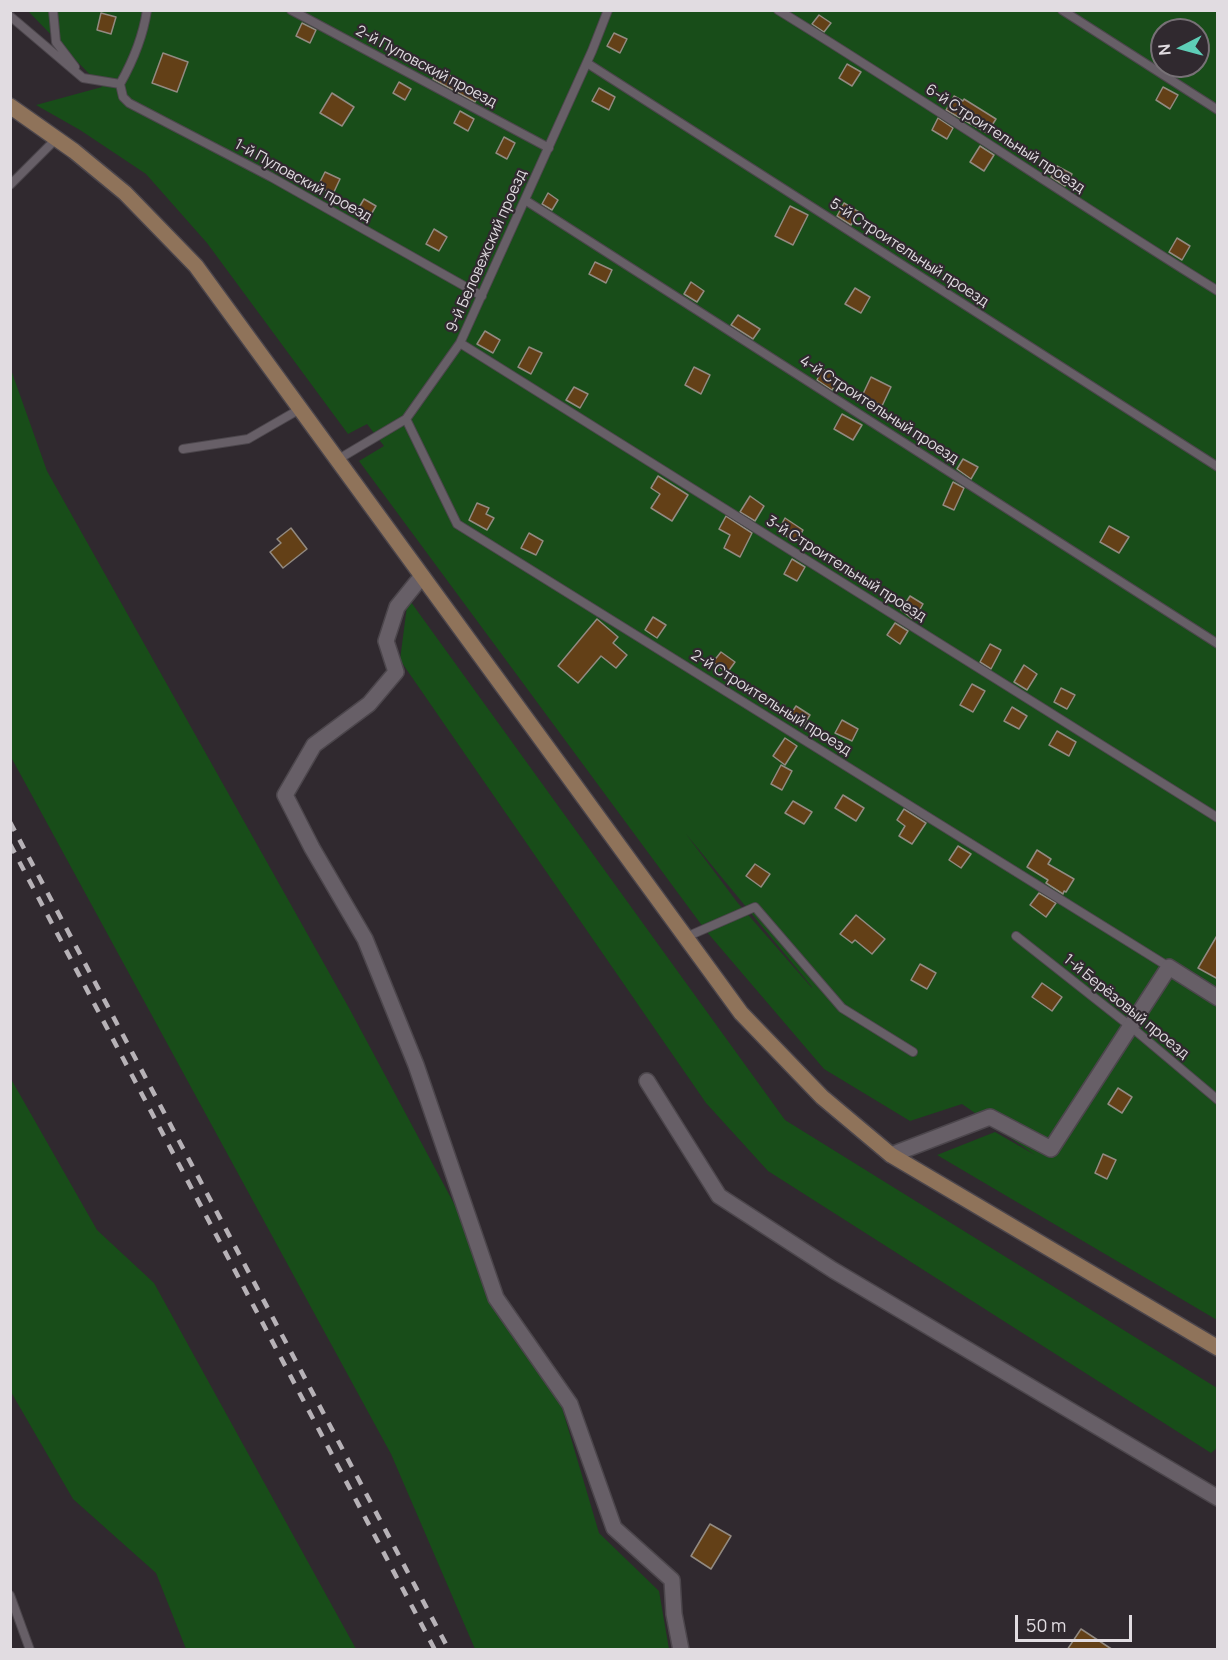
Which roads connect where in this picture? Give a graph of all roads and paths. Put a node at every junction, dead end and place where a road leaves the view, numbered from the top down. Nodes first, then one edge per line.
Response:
1 (53, 10) edge
2 (147, 10) edge
3 (291, 10) edge
4 (608, 10) edge
5 (778, 10) edge
6 (1062, 10) edge
7 (10, 16) edge
8 (587, 63) junction
9 (83, 78) junction
10 (120, 84) junction
11 (10, 106) edge
12 (1218, 110) edge
13 (57, 138) junction
14 (549, 148) junction
15 (10, 185) edge
16 (525, 200) junction
17 (1218, 291) edge
18 (482, 296) junction
19 (460, 343) junction
20 (300, 410) junction
21 (406, 419) junction
22 (183, 449) dead end
23 (337, 460) junction
24 (1218, 467) edge
25 (422, 576) junction
26 (1218, 644) edge
27 (1218, 818) edge
28 (1016, 936) dead end
29 (686, 937) junction
30 (1169, 967) junction
31 (1218, 998) edge
32 (1130, 1026) junction
33 (913, 1052) dead end
34 (647, 1081) dead end
35 (1218, 1101) edge
36 (891, 1155) junction
37 (1218, 1348) edge
38 (1218, 1497) edge
39 (10, 1594) edge
40 (30, 1650) edge
41 (681, 1650) edge

1 - 9 lane
2 - 10 lane
3 - 14 lane, 2-й Пуловский проезд
4 - 8 lane, 9-й Беловежский проезд
5 - 17 lane, 6-й Строительный проезд
6 - 12 lane
7 - 9 lane
8 - 14 lane, 9-й Беловежский проезд
8 - 24 lane, 5-й Строительный проезд
9 - 10 lane
10 - 18 lane, 1-й Пуловский проезд
11 - 13 main road
13 - 15 lane
13 - 20 main road
14 - 16 lane, 9-й Беловежский проезд
16 - 18 lane, 9-й Беловежский проезд
16 - 26 lane, 4-й Строительный проезд
18 - 19 lane, 9-й Беловежский проезд
19 - 21 lane, 9-й Беловежский проезд
19 - 27 lane, 3-й Строительный проезд
20 - 22 lane
20 - 23 main road
21 - 23 lane, 9-й Беловежский проезд
21 - 30 lane, 2-й Строительный проезд
23 - 25 main road
25 - 29 main road
25 - 41 street
28 - 32 lane, 1-й Берёзовый проезд
29 - 33 lane
29 - 36 main road
30 - 31 street
30 - 32 street
32 - 35 lane, 1-й Берёзовый проезд
32 - 36 street
34 - 38 street
36 - 37 main road
39 - 40 lane

